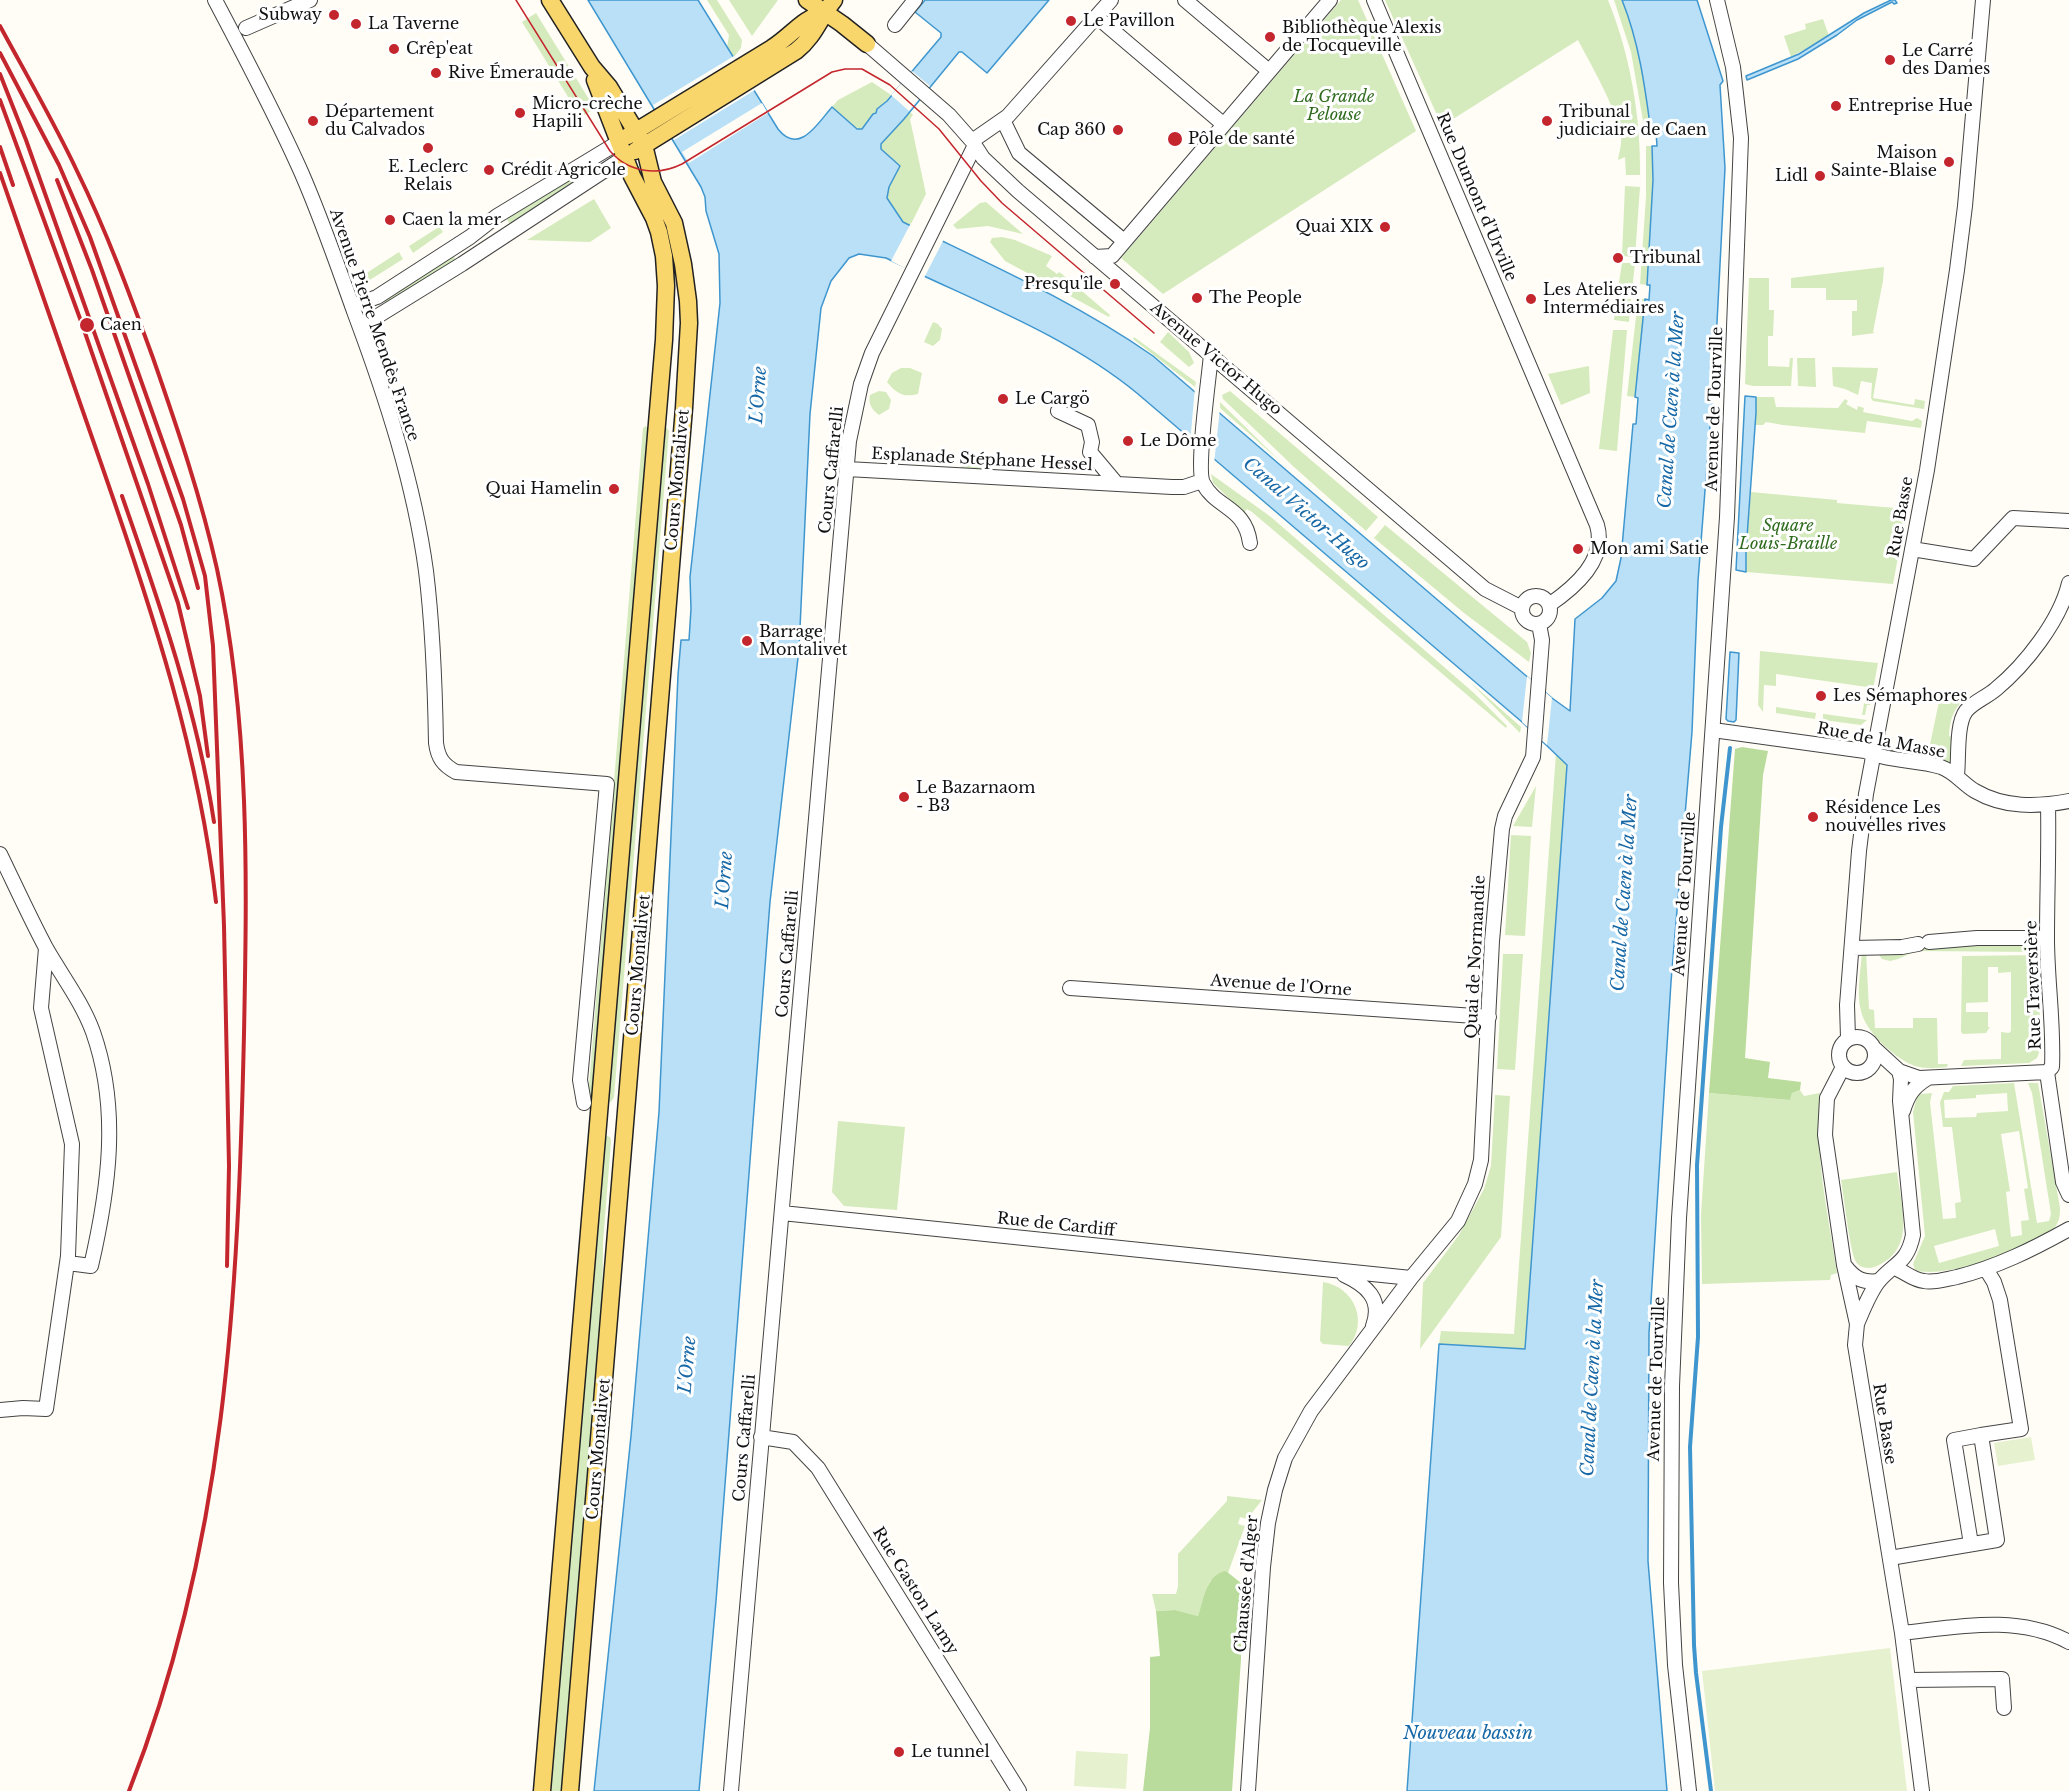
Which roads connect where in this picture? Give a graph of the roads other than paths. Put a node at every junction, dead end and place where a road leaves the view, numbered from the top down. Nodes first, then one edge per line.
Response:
1 (214, 0) edge
2 (310, 0) edge
3 (550, 0) edge
4 (807, 0) edge
5 (915, 0) edge
6 (1111, 0) edge
7 (1185, 0) edge
8 (1330, 0) edge
9 (1374, 0) edge
10 (1717, 0) edge
11 (1983, 0) edge
12 (829, 6) edge
13 (1097, 17) junction
14 (895, 25) dead end
15 (246, 28) dead end
16 (867, 44) joint
17 (592, 67) junction
18 (1269, 71) junction
19 (1003, 120) junction
20 (1223, 124) junction
21 (640, 138) junction
22 (973, 143) junction
23 (622, 149) junction
24 (1124, 241) junction
25 (1095, 257) junction
26 (352, 306) junction
27 (360, 327) junction
28 (1211, 355) junction
29 (1058, 411) dead end
30 (847, 469) junction
31 (1202, 481) junction
32 (1116, 483) junction
33 (2069, 521) edge
34 (1250, 543) dead end
35 (1912, 549) junction
36 (2069, 583) edge
37 (1549, 605) junction
38 (1522, 608) junction
39 (1539, 624) junction
40 (1713, 730) junction
41 (1873, 754) junction
42 (1957, 775) junction
43 (2069, 801) edge
44 (2048, 805) junction
45 (0, 854) edge
46 (2047, 938) junction
47 (46, 948) junction
48 (1852, 948) junction
49 (1070, 988) dead end
50 (1489, 1017) junction
51 (1848, 1038) junction
52 (1875, 1049) junction
53 (1843, 1067) junction
54 (1868, 1070) junction
55 (1899, 1071) junction
56 (2047, 1072) junction
57 (1928, 1078) junction
58 (584, 1103) dead end
59 (1902, 1114) junction
60 (2069, 1195) edge
61 (782, 1214) junction
62 (2069, 1229) edge
63 (68, 1263) junction
64 (1844, 1264) junction
65 (1895, 1268) junction
66 (1986, 1269) junction
67 (1328, 1270) junction
68 (1411, 1278) junction
69 (1879, 1281) junction
70 (1857, 1324) junction
71 (1372, 1330) junction
72 (0, 1410) edge
73 (1981, 1435) junction
74 (761, 1437) junction
75 (1971, 1544) junction
76 (1890, 1558) junction
77 (1902, 1633) junction
78 (2069, 1642) edge
79 (1908, 1680) junction
80 (2004, 1708) dead end
81 (542, 1791) edge
82 (570, 1791) edge
83 (731, 1791) edge
84 (1019, 1791) edge
85 (1248, 1791) edge
86 (1689, 1791) edge
87 (1922, 1791) edge

1 - 26 street, Avenue Pierre Mendès France
2 - 15 street
3 - 17 main road
4 - 12 main road
5 - 14 street
6 - 13 street
7 - 18 street
8 - 18 street
9 - 37 street, Rue Dumont d'Urville
10 - 40 street, Avenue de Tourville
11 - 35 street, Rue Basse
12 - 16 main road
12 - 21 main road
13 - 19 street
13 - 20 street
16 - 22 street, Avenue Victor Hugo
17 - 21 main road, Cours Montalivet
17 - 23 main road, Cours Montalivet
18 - 20 street
19 - 22 street
19 - 24 street
20 - 24 street
21 - 23 main road
21 - 82 main road, Cours Montalivet
22 - 25 street, Avenue Victor Hugo
22 - 30 street, Cours Caffarelli
23 - 26 street
23 - 27 street
23 - 81 main road, Cours Montalivet
24 - 25 street
25 - 28 street, Avenue Victor Hugo
26 - 27 street, Avenue Pierre Mendès France
27 - 58 street, Avenue Pierre Mendès France
28 - 31 street
28 - 38 street, Avenue Victor Hugo
29 - 32 street, Esplanade Stéphane Hessel
30 - 32 street, Esplanade Stéphane Hessel
30 - 61 street, Cours Caffarelli
31 - 32 street, Esplanade Stéphane Hessel
31 - 34 street
33 - 35 street
35 - 41 street, Rue Basse
36 - 42 street
37 - 38 street
37 - 39 street
38 - 39 street
39 - 50 street, Quai de Normandie
40 - 41 street, Rue de la Masse
40 - 86 street, Avenue de Tourville
41 - 42 street, Rue de la Masse
41 - 48 street, Rue Basse
42 - 44 street, Rue de la Masse
43 - 44 street, Rue de la Masse
44 - 46 street, Rue Traversière
45 - 47 street
46 - 48 street
46 - 56 street, Rue Traversière
47 - 63 street
47 - 63 street
48 - 51 street, Rue Basse
49 - 50 street, Avenue de l'Orne
50 - 68 street, Quai de Normandie
51 - 52 street
51 - 53 street, Rue Basse
52 - 54 street
52 - 55 street
53 - 54 street
53 - 64 street, Rue Basse
54 - 55 street
55 - 57 street
55 - 59 street
56 - 57 street
56 - 60 street, Rue Traversière
57 - 59 street
59 - 65 street
61 - 67 street, Rue de Cardiff
61 - 74 street, Cours Caffarelli
62 - 66 street
63 - 72 street
64 - 69 street
64 - 70 street, Rue Basse
65 - 66 street
65 - 69 street
66 - 73 street
67 - 68 street, Rue de Cardiff
67 - 71 street, Rue de Cardiff
68 - 71 street, Chaussée d'Alger
69 - 70 street
70 - 76 street, Rue Basse
71 - 85 street, Chaussée d'Alger
73 - 75 street
73 - 75 street
74 - 83 street, Cours Caffarelli
74 - 84 street, Rue Gaston Lamy
75 - 76 street
76 - 77 street, Rue Basse
77 - 78 street
77 - 79 street, Rue Basse
79 - 80 street
79 - 87 street, Rue Basse

